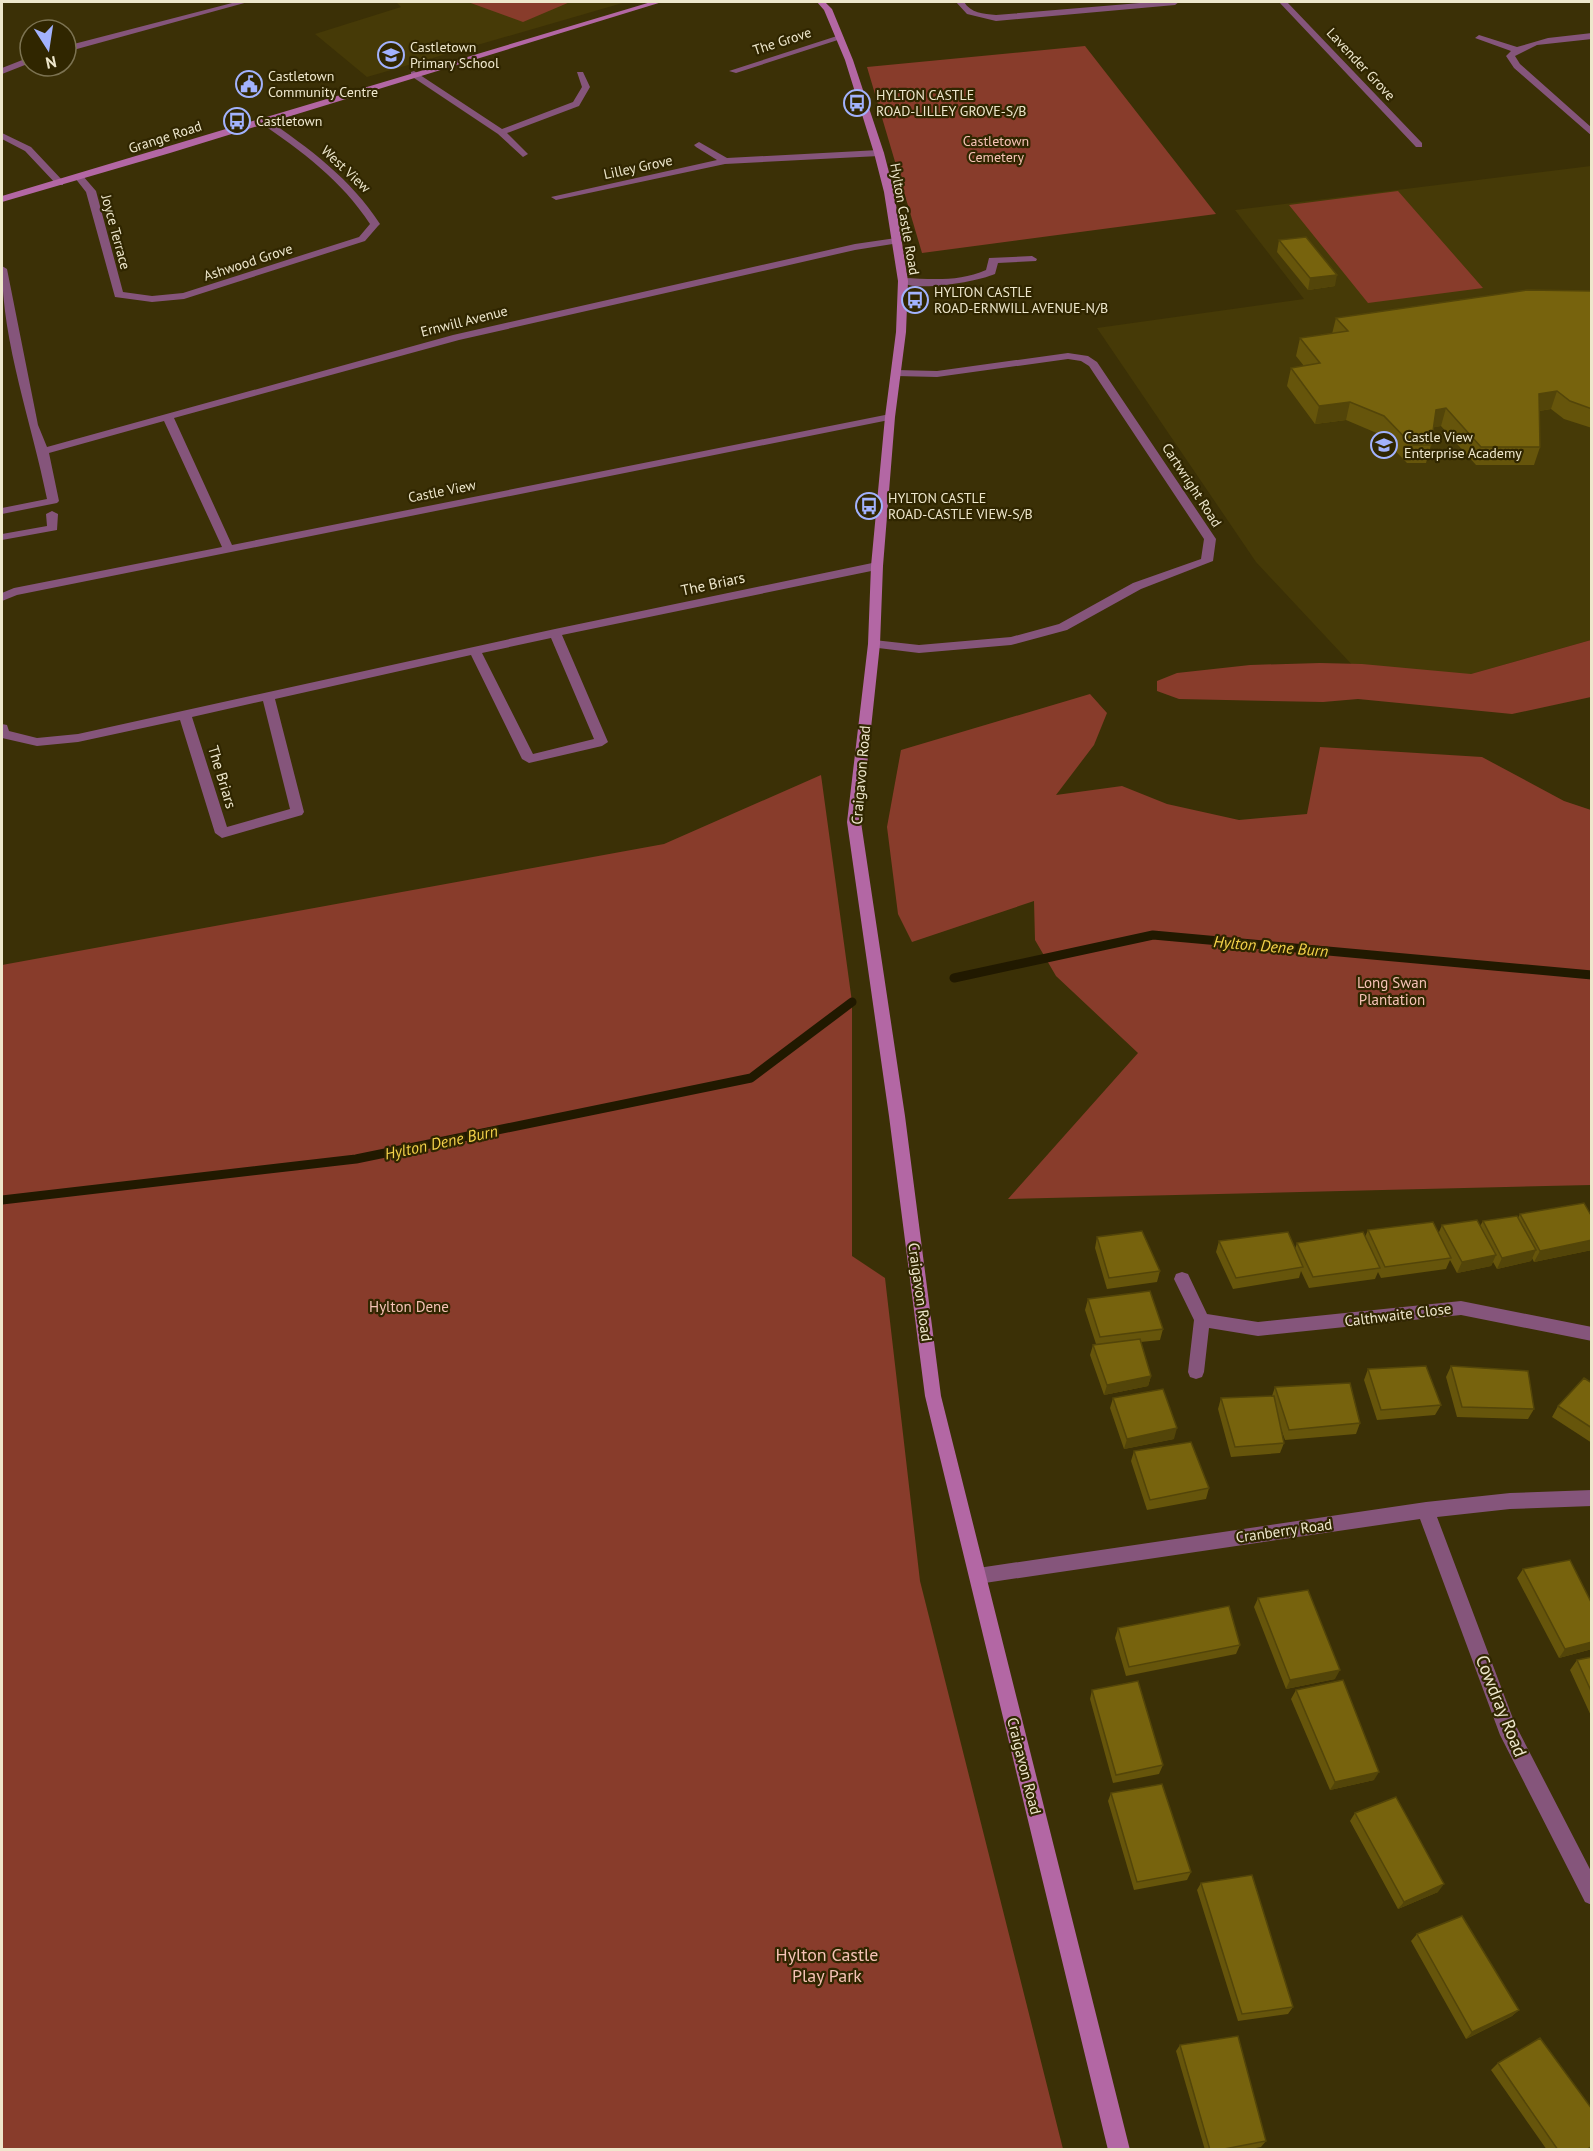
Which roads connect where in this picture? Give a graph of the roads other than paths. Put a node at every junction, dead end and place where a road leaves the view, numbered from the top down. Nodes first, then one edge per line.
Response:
1 (244, 2) edge
2 (658, 2) edge
3 (821, 2) edge
4 (960, 2) edge
5 (1175, 2) edge
6 (1283, 2) edge
7 (1592, 36) edge
8 (840, 38) junction
9 (1479, 38) dead end
10 (78, 46) edge
11 (1515, 49) junction
12 (18, 65) edge
13 (2, 71) edge
14 (733, 71) dead end
15 (414, 74) junction
16 (580, 74) dead end
17 (1592, 116) edge
18 (1576, 117) junction
19 (262, 120) junction
20 (501, 132) junction
21 (1592, 133) edge
22 (2, 136) edge
23 (699, 145) dead end
24 (1419, 146) dead end
25 (879, 153) junction
26 (523, 154) dead end
27 (725, 161) junction
28 (80, 178) junction
29 (60, 183) junction
30 (556, 197) dead end
31 (2, 199) edge
32 (375, 224) joint
33 (896, 241) junction
34 (1032, 259) dead end
35 (2, 269) edge
36 (903, 281) junction
37 (5, 293) edge
38 (119, 296) joint
39 (896, 373) junction
40 (167, 415) junction
41 (890, 417) junction
42 (44, 451) junction
43 (2, 511) edge
44 (52, 514) dead end
45 (2, 537) edge
46 (228, 550) junction
47 (877, 566) junction
48 (2, 597) edge
49 (555, 633) junction
50 (874, 644) junction
51 (475, 651) junction
52 (268, 696) junction
53 (185, 715) junction
54 (2, 728) edge
55 (1182, 1279) dead end
56 (1202, 1320) junction
57 (1592, 1334) edge
58 (1196, 1372) dead end
59 (1592, 1498) edge
60 (1426, 1510) junction
61 (978, 1576) junction
62 (1592, 1895) edge
63 (1119, 2150) edge

1 - 10 street
2 - 15 street, Grange Road
3 - 8 street, Hylton Castle Road
4 - 5 street
6 - 24 street, Lavender Grove
7 - 11 street
8 - 14 street, The Grove
8 - 25 street, Hylton Castle Road
9 - 11 street
11 - 18 street
12 - 13 street
15 - 19 street, Grange Road
15 - 20 street
16 - 20 street
17 - 18 street
18 - 21 street
19 - 28 street, Grange Road
19 - 32 street, West View
20 - 26 street
22 - 29 street
23 - 27 street
25 - 27 street, Lilley Grove
25 - 33 street, Hylton Castle Road
27 - 30 street, Lilley Grove
28 - 29 street, Grange Road
28 - 38 street, Joyce Terrace
29 - 31 street, Grange Road
32 - 38 street, Ashwood Grove
33 - 36 street, Hylton Castle Road
33 - 40 street, Ernwill Avenue
34 - 36 street
35 - 37 street
36 - 39 street, Hylton Castle Road
37 - 42 street
39 - 41 street, Hylton Castle Road
39 - 50 street, Cartwright Road
40 - 42 street, Ernwill Avenue
40 - 46 street
41 - 46 street, Castle View
41 - 47 street, Craigavon Road
42 - 43 street
44 - 45 street
46 - 48 street, Castle View
47 - 49 street, The Briars
47 - 50 street, Craigavon Road
49 - 51 street, The Briars
49 - 51 street
50 - 61 street, Craigavon Road
51 - 52 street, The Briars
52 - 53 street, The Briars
52 - 53 street, The Briars
53 - 54 street, The Briars
55 - 56 street
56 - 57 street, Calthwaite Close
56 - 58 street
59 - 60 street, Cranberry Road
60 - 61 street, Cranberry Road
60 - 62 street, Cowdray Road
61 - 63 street, Craigavon Road

